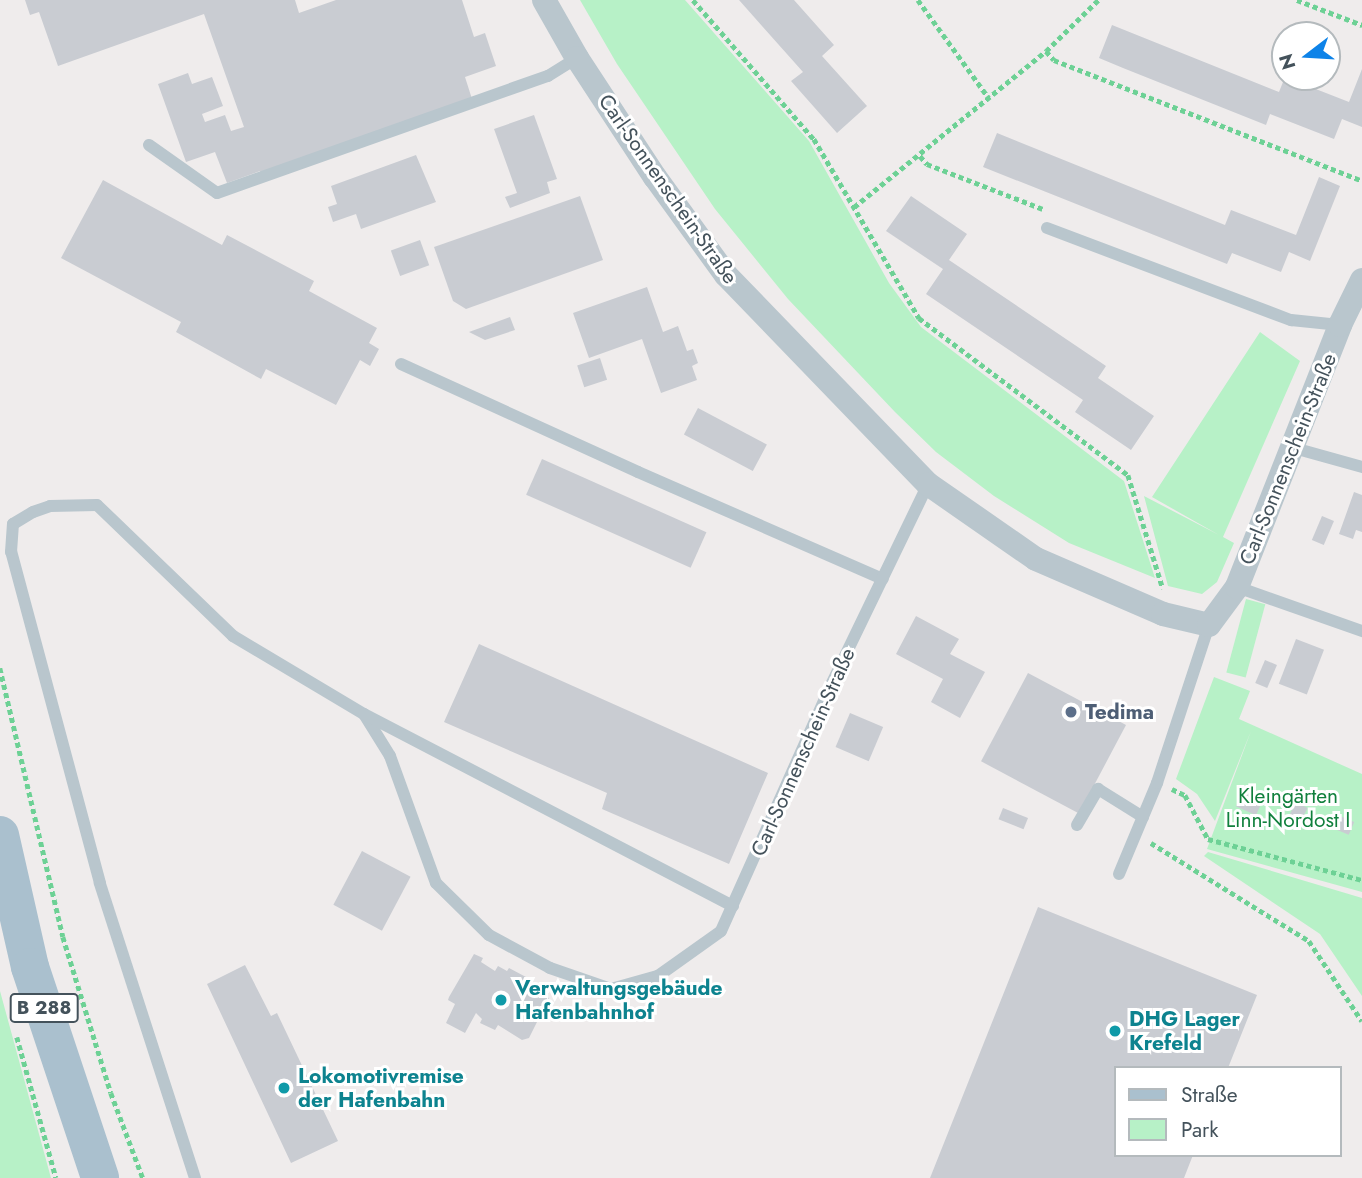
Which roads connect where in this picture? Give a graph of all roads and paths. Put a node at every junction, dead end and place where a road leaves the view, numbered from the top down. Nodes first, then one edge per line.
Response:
1 (544, 0) edge
2 (693, 0) edge
3 (918, 0) edge
4 (1098, 0) edge
5 (1297, 0) edge
6 (1362, 25) edge
7 (1046, 51) junction
8 (577, 58) junction
9 (989, 97) junction
10 (149, 145) dead end
11 (920, 156) junction
12 (1362, 181) edge
13 (854, 207) junction
14 (1047, 228) joint
15 (1362, 280) edge
16 (1351, 312) edge
17 (401, 364) dead end
18 (1294, 448) junction
19 (1362, 467) edge
20 (928, 484) junction
21 (883, 579) junction
22 (1237, 587) junction
23 (1163, 614) junction
24 (1209, 625) junction
25 (1362, 631) edge
26 (0, 668) edge
27 (364, 714) junction
28 (1157, 783) junction
29 (1143, 817) junction
30 (1077, 825) dead end
31 (1137, 834) junction
32 (0, 835) edge
33 (1119, 874) dead end
34 (1362, 880) edge
35 (733, 906) junction
36 (1362, 1021) edge
37 (17, 1035) dead end
38 (56, 1178) edge
39 (100, 1178) edge
40 (142, 1178) edge
41 (195, 1178) edge

1 - 8 street, Carl-Sonnenschein-Straße
2 - 13 path
3 - 9 path
4 - 7 path
5 - 6 path
7 - 9 path
7 - 12 path
8 - 10 lane
8 - 20 street, Carl-Sonnenschein-Straße
9 - 11 path
11 - 13 path
11 - 14 path
13 - 23 path
14 - 16 lane, Carl-Sonnenschein-Straße
15 - 16 street, Carl-Sonnenschein-Straße
16 - 18 street, Carl-Sonnenschein-Straße
17 - 21 lane
18 - 19 lane
18 - 22 street, Carl-Sonnenschein-Straße
20 - 21 lane, Carl-Sonnenschein-Straße
20 - 23 street, Carl-Sonnenschein-Straße
21 - 35 lane, Carl-Sonnenschein-Straße
22 - 24 street, Carl-Sonnenschein-Straße
22 - 25 lane
23 - 24 street, Carl-Sonnenschein-Straße
24 - 28 lane, Carl-Sonnenschein-Straße
26 - 40 path
27 - 35 lane
27 - 35 lane, Carl-Sonnenschein-Straße
27 - 41 lane
28 - 29 lane, Carl-Sonnenschein-Straße
28 - 34 path
29 - 30 lane
29 - 31 lane, Carl-Sonnenschein-Straße
31 - 33 lane, Carl-Sonnenschein-Straße
31 - 36 path
32 - 39 main road, B 288
37 - 38 path

